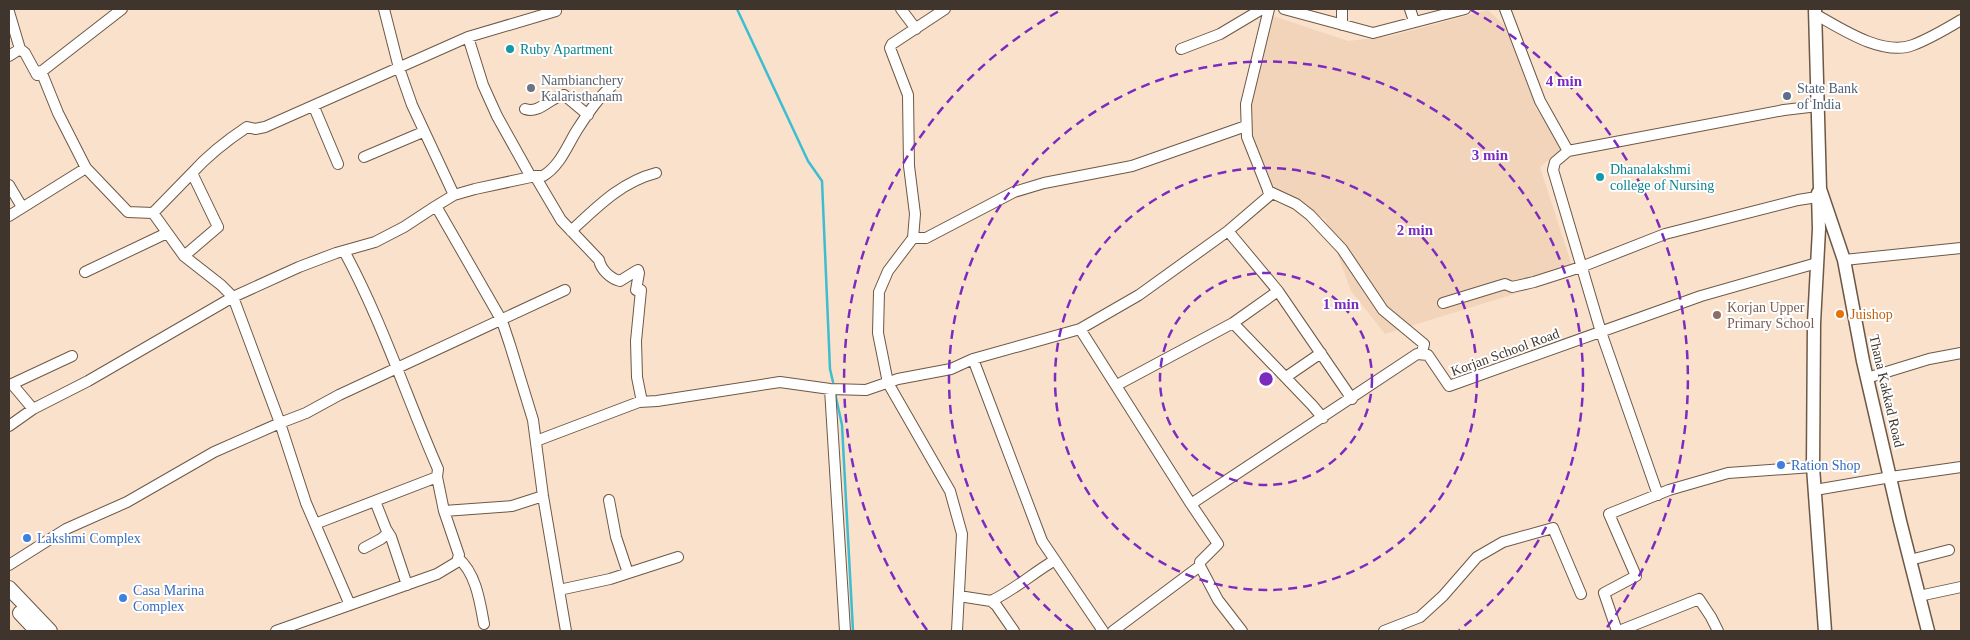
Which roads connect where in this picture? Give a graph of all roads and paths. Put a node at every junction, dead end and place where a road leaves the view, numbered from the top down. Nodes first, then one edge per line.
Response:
1 (122, 9) edge
2 (384, 9) edge
3 (556, 9) edge
4 (901, 9) edge
5 (945, 9) edge
6 (1262, 9) edge
7 (1269, 9) edge
8 (1284, 9) edge
9 (1342, 9) edge
10 (1410, 9) edge
11 (1465, 9) edge
12 (1505, 9) edge
13 (1815, 11) edge
14 (9, 12) edge
15 (1961, 20) edge
16 (1414, 21) junction
17 (1342, 25) junction
18 (916, 29) junction
19 (468, 37) junction
20 (20, 49) junction
21 (1181, 50) dead end
22 (9, 56) edge
23 (399, 68) junction
24 (42, 71) junction
25 (616, 82) dead end
26 (314, 106) junction
27 (1818, 106) junction
28 (525, 109) dead end
29 (588, 115) junction
30 (1246, 126) junction
31 (423, 132) junction
32 (1568, 151) junction
33 (364, 157) dead end
34 (338, 164) dead end
35 (86, 168) junction
36 (192, 173) junction
37 (656, 173) dead end
38 (533, 176) junction
39 (9, 185) edge
40 (1268, 191) junction
41 (1818, 193) junction
42 (454, 195) junction
43 (436, 206) junction
44 (22, 207) junction
45 (153, 213) junction
46 (9, 216) edge
47 (571, 231) junction
48 (1228, 231) junction
49 (167, 233) junction
50 (913, 238) junction
51 (1961, 248) edge
52 (344, 251) junction
53 (184, 256) junction
54 (1844, 260) junction
55 (1817, 263) junction
56 (1581, 267) junction
57 (85, 272) dead end
58 (565, 290) dead end
59 (1278, 291) junction
60 (233, 298) junction
61 (1442, 303) dead end
62 (502, 321) junction
63 (1233, 323) junction
64 (1080, 329) junction
65 (1601, 332) junction
66 (1422, 352) dead end
67 (1321, 353) junction
68 (1961, 353) edge
69 (72, 356) dead end
70 (973, 359) junction
71 (398, 369) junction
72 (1286, 377) junction
73 (1867, 378) junction
74 (10, 382) edge
75 (888, 383) junction
76 (1117, 385) junction
77 (830, 389) junction
78 (1352, 399) junction
79 (642, 402) junction
80 (33, 409) junction
81 (1323, 418) junction
82 (280, 423) junction
83 (9, 426) edge
84 (536, 441) junction
85 (1813, 467) junction
86 (1961, 467) edge
87 (437, 477) junction
88 (1891, 477) junction
89 (1815, 490) junction
90 (1658, 495) junction
91 (543, 496) junction
92 (609, 500) dead end
93 (375, 501) junction
94 (1191, 504) junction
95 (444, 511) junction
96 (315, 524) junction
97 (388, 532) junction
98 (364, 548) dead end
99 (1949, 550) dead end
100 (678, 557) dead end
101 (458, 558) junction
102 (1055, 560) junction
103 (1910, 560) junction
104 (9, 565) edge
105 (1200, 566) junction
106 (628, 573) junction
107 (407, 585) junction
108 (1961, 587) edge
109 (9, 588) edge
110 (559, 590) junction
111 (1582, 594) dead end
112 (959, 596) junction
113 (1919, 596) junction
114 (9, 601) edge
115 (991, 601) junction
116 (350, 605) junction
117 (484, 624) dead end
118 (37, 631) edge
119 (50, 631) edge
120 (276, 631) edge
121 (566, 631) edge
122 (846, 631) edge
123 (957, 631) edge
124 (1014, 631) edge
125 (1104, 631) edge
126 (1113, 631) edge
127 (1242, 631) edge
128 (1384, 631) edge
129 (1618, 631) edge
130 (1718, 631) edge
131 (1825, 631) edge
132 (1928, 631) edge

1 - 24 street
2 - 23 street
3 - 19 street
4 - 18 street
5 - 18 street
6 - 21 street
7 - 30 street
8 - 17 street
9 - 17 street
10 - 16 street
11 - 16 street
12 - 32 street
13 - 15 street
13 - 27 main road, Thana Kakkad Road
14 - 20 street
16 - 17 street
18 - 50 street
19 - 23 street
19 - 38 street
20 - 22 street
20 - 24 street
23 - 26 street
23 - 31 street
24 - 35 street
25 - 29 street
26 - 34 street
26 - 36 street
27 - 32 street
27 - 41 main road, Thana Kakkad Road
28 - 29 street
29 - 38 street
30 - 40 street
30 - 50 street
31 - 33 street
31 - 42 street
32 - 56 street
35 - 44 street
35 - 45 street
36 - 45 street
36 - 53 street
37 - 47 street
38 - 42 street
38 - 47 street
39 - 44 street
40 - 48 street
40 - 66 street
41 - 54 main road, Thana Kakkad Road
41 - 55 main road
41 - 56 street
42 - 43 street
43 - 52 street
43 - 62 street
44 - 46 street
45 - 49 street
47 - 79 street
48 - 59 street
48 - 64 street
49 - 53 street
49 - 57 street
50 - 75 street
51 - 54 street
52 - 60 street
52 - 71 street
53 - 60 street
54 - 73 main road, Thana Kakkad Road
55 - 65 street, Korjan School Road
55 - 85 main road
56 - 61 street
56 - 65 street
58 - 62 street
59 - 63 street
59 - 67 street
60 - 80 street
60 - 82 street
62 - 71 street
62 - 84 street
63 - 72 street
63 - 76 street
64 - 70 street
64 - 76 street
65 - 78 street, Korjan School Road
65 - 90 street
67 - 72 street
67 - 78 street
68 - 73 street
69 - 74 street
70 - 75 street
70 - 102 street
71 - 82 street
71 - 87 street
72 - 81 street
73 - 88 main road, Thana Kakkad Road
74 - 80 street
75 - 77 street
75 - 112 street
76 - 94 street
77 - 79 street
77 - 122 street
78 - 81 street, Korjan School Road
79 - 84 street
80 - 83 street
81 - 94 street, Korjan School Road
82 - 96 street
82 - 104 street
84 - 91 street
85 - 89 main road
85 - 90 street
86 - 88 street
87 - 93 street
87 - 95 street
88 - 89 street
88 - 103 main road, Thana Kakkad Road
89 - 131 main road
90 - 129 street
91 - 95 street
91 - 110 street
92 - 106 street
93 - 96 street
93 - 97 street
94 - 105 street
95 - 101 street
96 - 116 street
97 - 98 street
97 - 107 street
99 - 103 street
100 - 106 street
101 - 107 street
101 - 117 street
102 - 115 street
102 - 125 street
103 - 113 main road, Thana Kakkad Road
105 - 126 street
105 - 127 street
106 - 110 street
107 - 116 street
108 - 113 street
109 - 119 highway
110 - 121 street
111 - 128 street
112 - 115 street
112 - 123 street
113 - 132 main road, Thana Kakkad Road
114 - 118 highway
115 - 124 street
116 - 120 street
129 - 130 street

